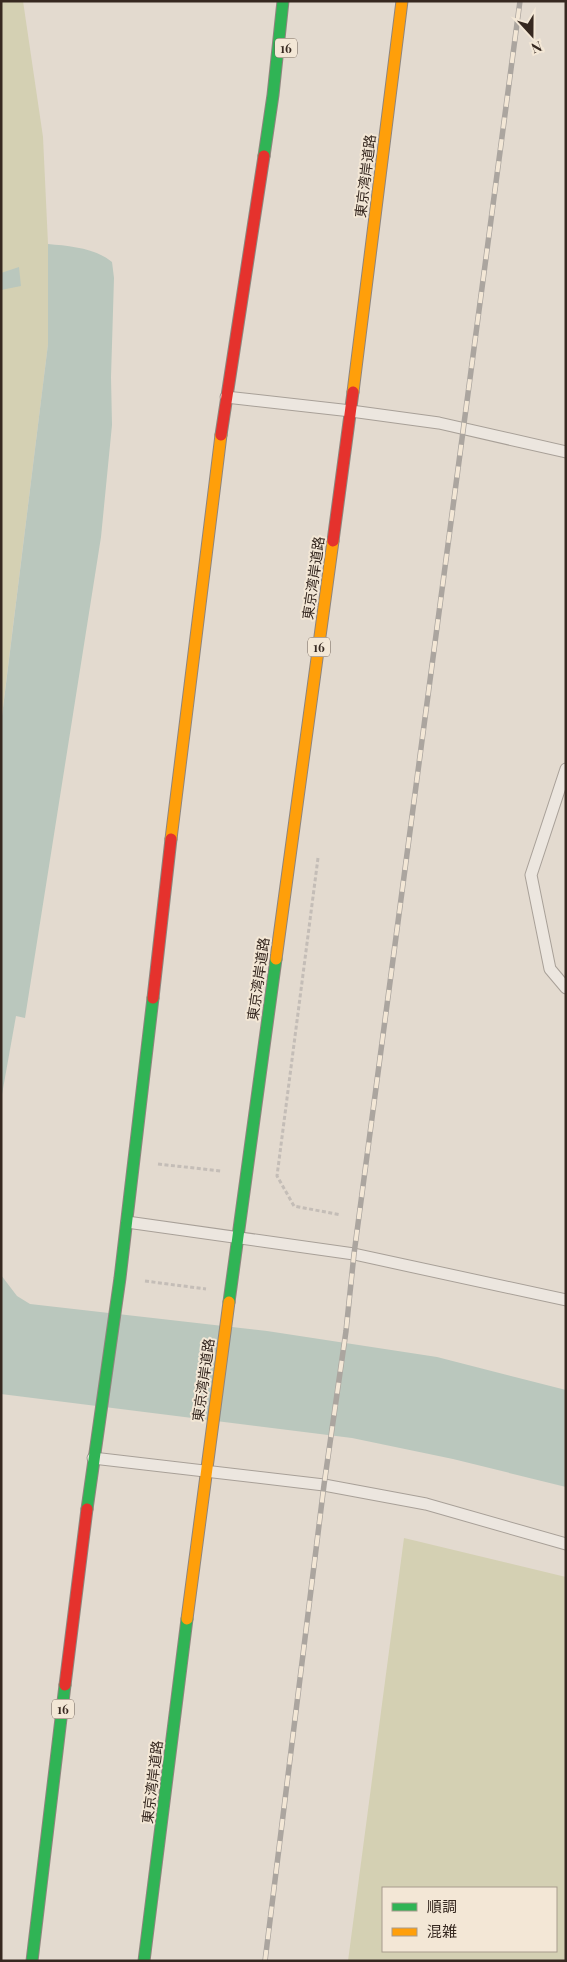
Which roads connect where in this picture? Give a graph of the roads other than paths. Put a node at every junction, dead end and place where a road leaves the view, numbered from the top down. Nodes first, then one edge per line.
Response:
1 (283, 1) edge
2 (402, 1) edge
3 (293, 20) dead end
4 (272, 95) junction
5 (226, 397) junction
6 (351, 411) junction
7 (566, 452) edge
8 (566, 768) edge
9 (566, 988) edge
10 (127, 1222) junction
11 (239, 1238) junction
12 (566, 1300) edge
13 (94, 1458) junction
14 (206, 1472) junction
15 (566, 1544) edge
16 (32, 1961) edge
17 (144, 1961) edge

1 - 4 highway, 16
2 - 6 highway, 東京湾岸道路 / 16
3 - 4 highway, 16
4 - 5 highway, 16
5 - 6 lane
5 - 10 highway, 16
6 - 7 lane
6 - 11 highway, 東京湾岸道路 / 16
8 - 9 lane
10 - 11 lane
10 - 13 highway, 16
11 - 12 lane
11 - 14 highway, 東京湾岸道路 / 16
13 - 14 lane
13 - 16 highway, 16
14 - 15 lane
14 - 17 highway, 東京湾岸道路 / 16

